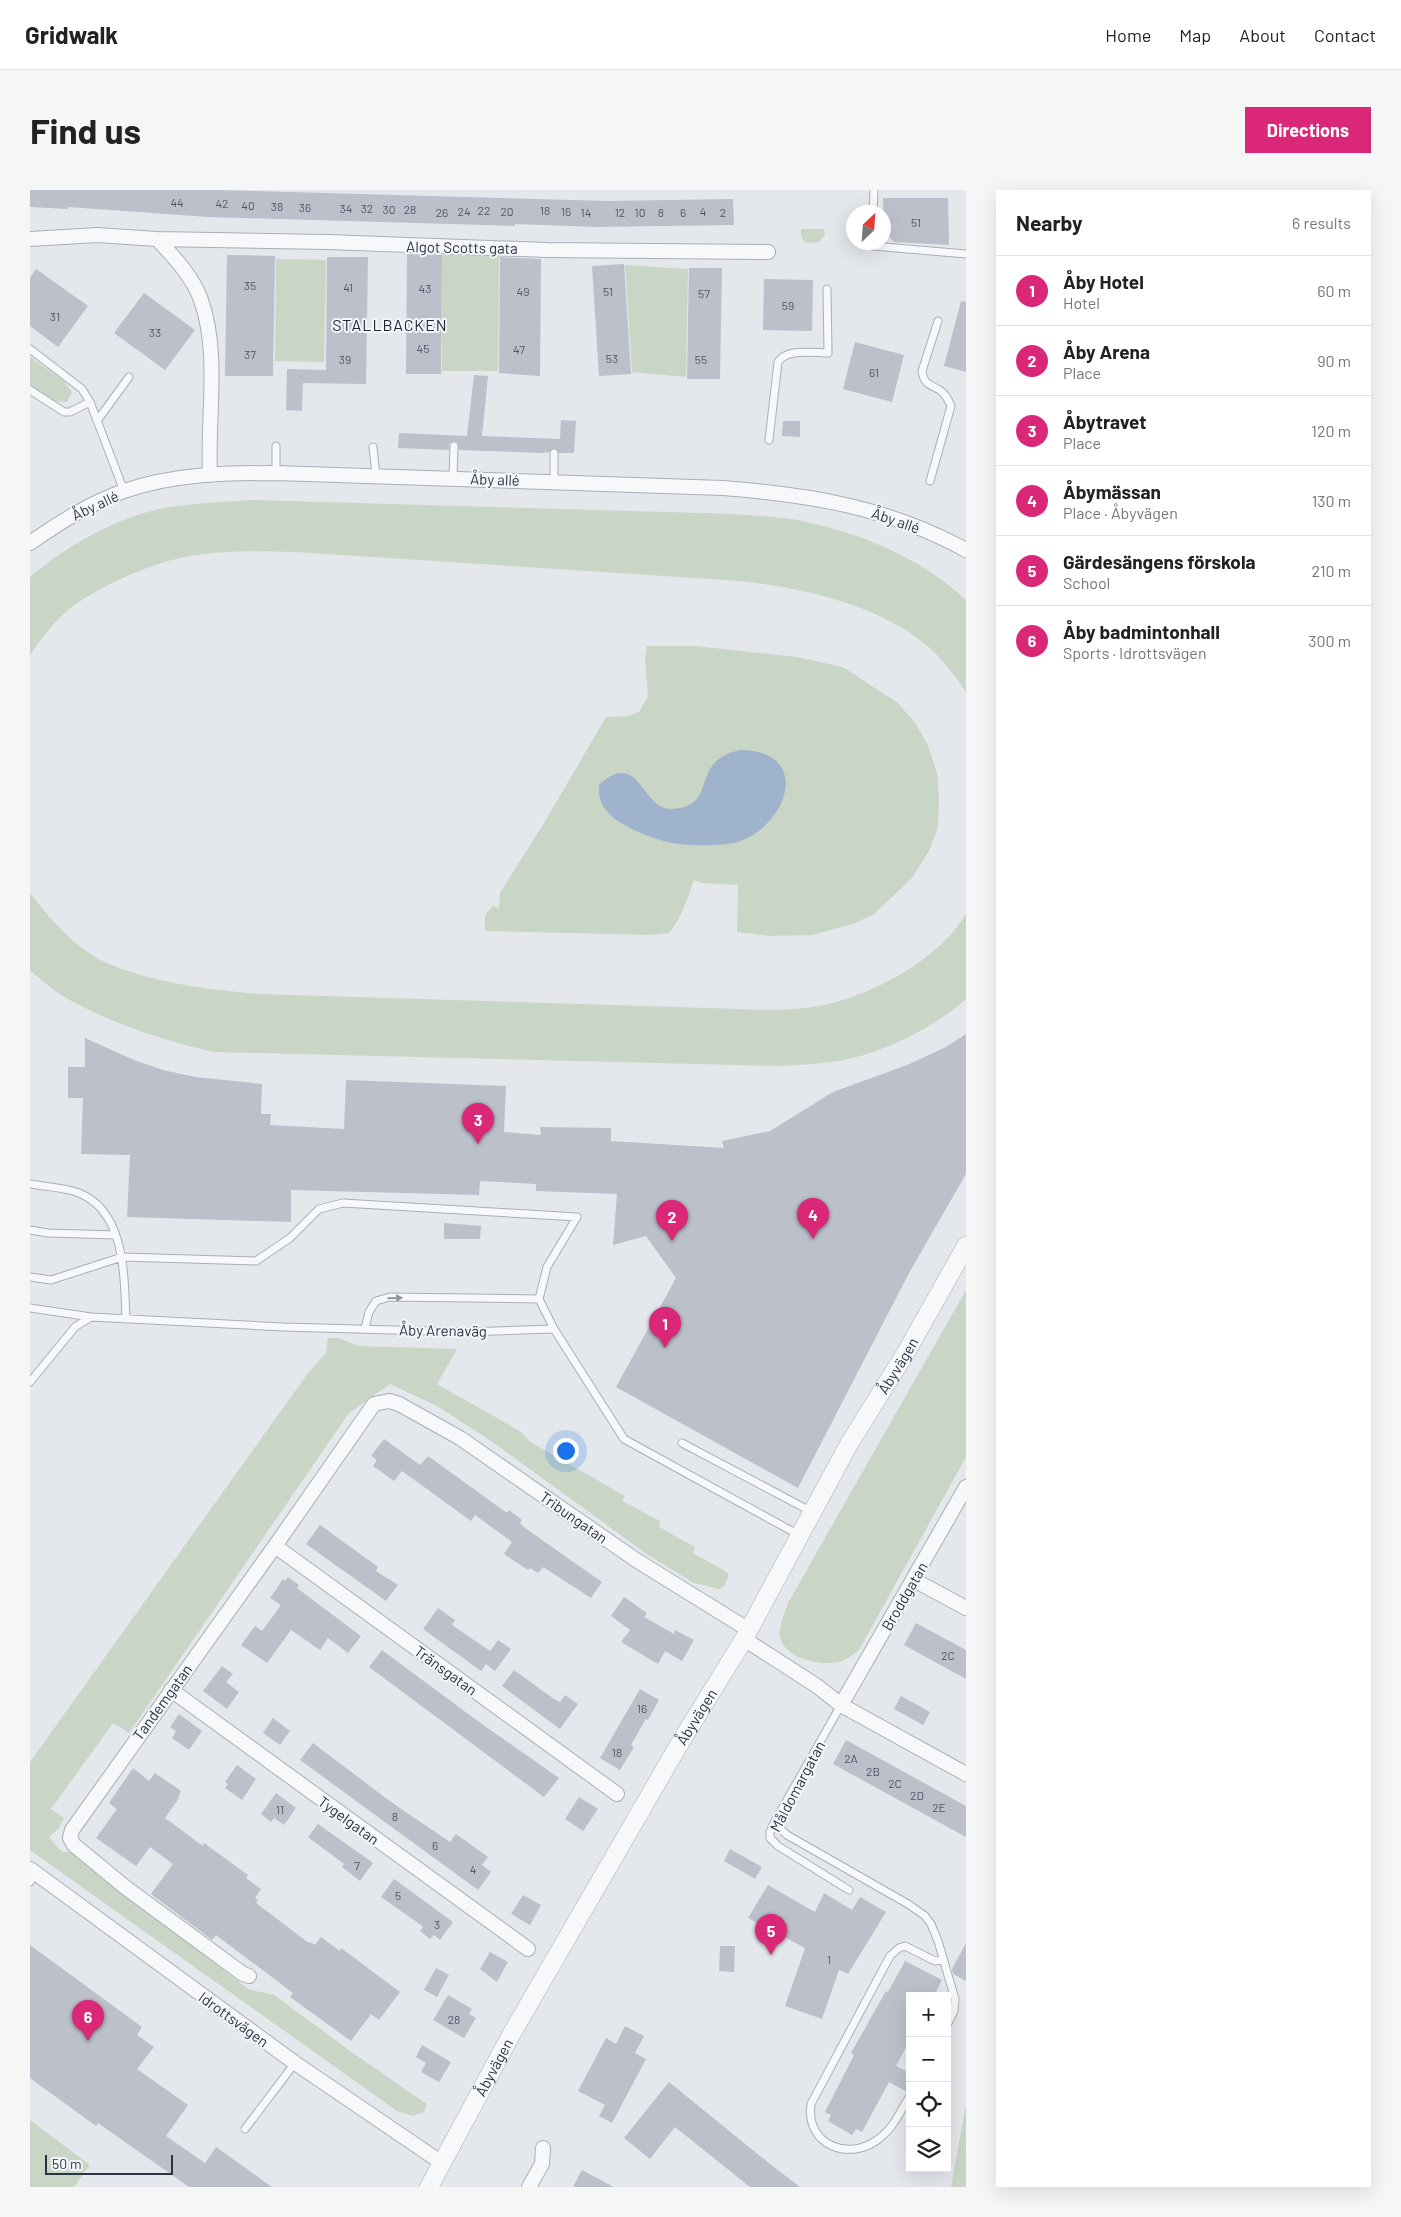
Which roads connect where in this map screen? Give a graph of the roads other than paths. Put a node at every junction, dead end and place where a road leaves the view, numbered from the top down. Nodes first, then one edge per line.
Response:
1 (874, 190) edge
2 (873, 205) edge
3 (30, 238) edge
4 (157, 239) junction
5 (891, 248) edge
6 (768, 252) dead end
7 (966, 254) edge
8 (827, 289) dead end
9 (938, 321) dead end
10 (30, 349) edge
11 (129, 377) dead end
12 (30, 390) edge
13 (90, 402) junction
14 (97, 421) junction
15 (769, 440) dead end
16 (276, 446) dead end
17 (454, 446) dead end
18 (373, 447) dead end
19 (554, 453) dead end
20 (276, 472) junction
21 (210, 475) junction
22 (376, 476) junction
23 (453, 477) junction
24 (930, 481) dead end
25 (554, 482) junction
26 (124, 491) junction
27 (30, 543) edge
28 (966, 550) edge
29 (30, 1184) edge
30 (30, 1230) edge
31 (115, 1235) junction
32 (966, 1246) edge
33 (122, 1257) junction
34 (30, 1277) edge
35 (539, 1299) junction
36 (30, 1308) edge
37 (91, 1317) junction
38 (126, 1318) junction
39 (365, 1328) junction
40 (554, 1329) junction
41 (30, 1382) edge
42 (399, 1404) joint
43 (682, 1443) dead end
44 (966, 1487) edge
45 (812, 1512) junction
46 (799, 1536) junction
47 (275, 1546) junction
48 (914, 1580) junction
49 (966, 1608) edge
50 (747, 1634) junction
51 (171, 1690) junction
52 (841, 1705) junction
53 (966, 1774) edge
54 (617, 1794) dead end
55 (774, 1823) junction
56 (32, 1875) edge
57 (848, 1890) dead end
58 (528, 1949) dead end
59 (943, 1960) junction
60 (248, 1976) dead end
61 (951, 2017) edge
62 (295, 2063) junction
63 (906, 2102) edge
64 (245, 2129) dead end
65 (543, 2148) dead end
66 (442, 2163) junction
67 (429, 2187) edge
68 (529, 2187) edge

1 - 2 lane
3 - 4 street, Algot Scotts gata
4 - 6 street, Algot Scotts gata
4 - 21 street
5 - 7 lane
8 - 15 lane
9 - 24 lane
10 - 13 lane
11 - 14 lane
12 - 13 lane
13 - 14 lane
14 - 26 lane
16 - 20 lane
17 - 23 lane
18 - 22 lane
19 - 25 lane
20 - 21 street, Åby allé
20 - 22 street, Åby allé
21 - 26 street, Åby allé
22 - 23 street, Åby allé
23 - 25 street, Åby allé
25 - 28 street, Åby allé
26 - 27 street, Åby allé
29 - 31 lane
30 - 31 lane
31 - 33 lane
32 - 45 street, Åbyvägen
33 - 34 lane
33 - 35 lane
33 - 38 lane
39 -> 35 lane
35 - 40 lane
36 - 37 lane, Åby Arenaväg
37 - 38 lane, Åby Arenaväg
37 - 41 lane
38 - 39 lane, Åby Arenaväg
39 - 40 lane, Åby Arenaväg
40 - 46 lane
42 - 47 street, Tandemgatan
42 - 50 street, Tribungatan
43 - 45 lane
44 - 48 street, Broddgatan
45 - 46 street, Åbyvägen
46 - 50 street, Åbyvägen
47 - 51 street, Tandemgatan
47 - 54 street, Tränsgatan
48 - 49 street
48 - 52 street, Broddgatan
50 - 52 street
50 - 66 street, Åbyvägen
51 - 58 street, Tygelgatan
51 - 60 street, Tandemgatan
52 - 53 street
52 - 55 lane, Måldomargatan
55 - 57 lane, Måldomargatan
55 - 59 lane
56 - 62 street, Idrottsvägen
59 - 61 lane
59 - 63 lane
62 - 64 lane
62 - 66 street, Idrottsvägen
65 - 68 street
66 - 67 street, Åbyvägen

